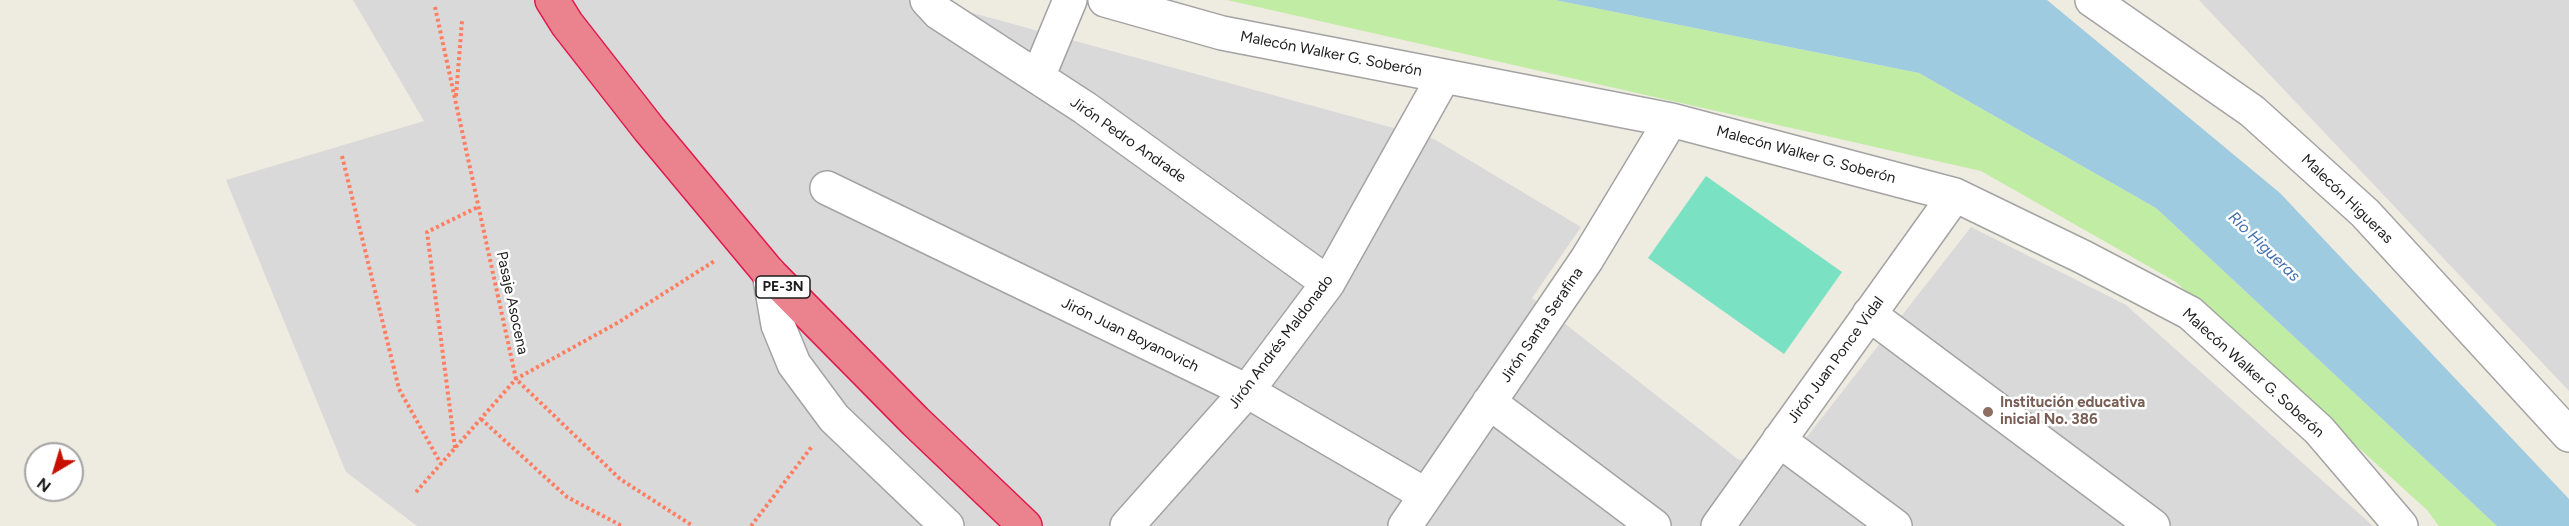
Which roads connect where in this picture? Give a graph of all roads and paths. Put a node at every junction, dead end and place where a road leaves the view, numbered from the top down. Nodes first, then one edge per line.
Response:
1 (927, 0) edge
2 (1070, 0) edge
3 (1105, 0) edge
4 (2092, 0) edge
5 (435, 7) dead end
6 (559, 12) edge
7 (462, 21) dead end
8 (1444, 76) junction
9 (1038, 77) junction
10 (456, 102) junction
11 (1671, 120) junction
12 (342, 156) dead end
13 (828, 188) dead end
14 (1955, 195) junction
15 (478, 207) junction
16 (744, 243) junction
17 (769, 273) junction
18 (1328, 283) junction
19 (1869, 314) junction
20 (516, 379) junction
21 (1247, 391) junction
22 (1490, 402) junction
23 (834, 418) junction
24 (481, 419) junction
25 (2569, 435) edge
26 (1779, 440) junction
27 (455, 449) junction
28 (441, 464) junction
29 (416, 492) dead end
30 (1426, 495) junction
31 (1408, 525) edge
32 (622, 526) edge
33 (693, 526) edge
34 (751, 526) edge
35 (947, 526) edge
36 (1025, 526) edge
37 (1127, 526) edge
38 (1654, 526) edge
39 (1718, 526) edge
40 (1894, 526) edge
41 (2153, 526) edge
42 (2401, 526) edge

1 - 9 street, Jirón Pedro Andrade
2 - 9 street
3 - 8 street, Malecón Walker G. Soberón
4 - 25 street, Malecón Higueras
5 - 10 path, Pasaje Asocena
6 - 16 highway, PE-3N
7 - 10 path
8 - 11 street, Malecón Walker G. Soberón
8 - 18 street, Jirón Andrés Maldonado
9 - 18 street, Jirón Pedro Andrade
10 - 15 path, Pasaje Asocena
11 - 14 street, Malecón Walker G. Soberón
11 - 22 street, Jirón Santa Serafina
12 - 28 path
13 - 21 street, Jirón Juan Boyanovich
14 - 19 street, Jirón Juan Ponce Vidal
14 - 42 street, Malecón Walker G. Soberón
15 - 20 path, Pasaje Asocena
15 - 27 path
16 - 17 highway, PE-3N
16 - 20 path
17 - 23 street
17 - 36 highway, PE-3N
18 - 21 street, Jirón Andrés Maldonado
19 - 26 street, Jirón Juan Ponce Vidal
19 - 41 street
20 - 24 path
20 - 33 path
21 - 30 street, Jirón Juan Boyanovich
21 - 37 street, Jirón Andrés Maldonado
22 - 30 street, Jirón Santa Serafina
22 - 38 street
23 - 34 path
23 - 35 street
24 - 27 path
24 - 32 path
26 - 39 street, Jirón Juan Ponce Vidal
26 - 40 street
27 - 28 path
28 - 29 path
30 - 31 street, Jirón Santa Serafina

